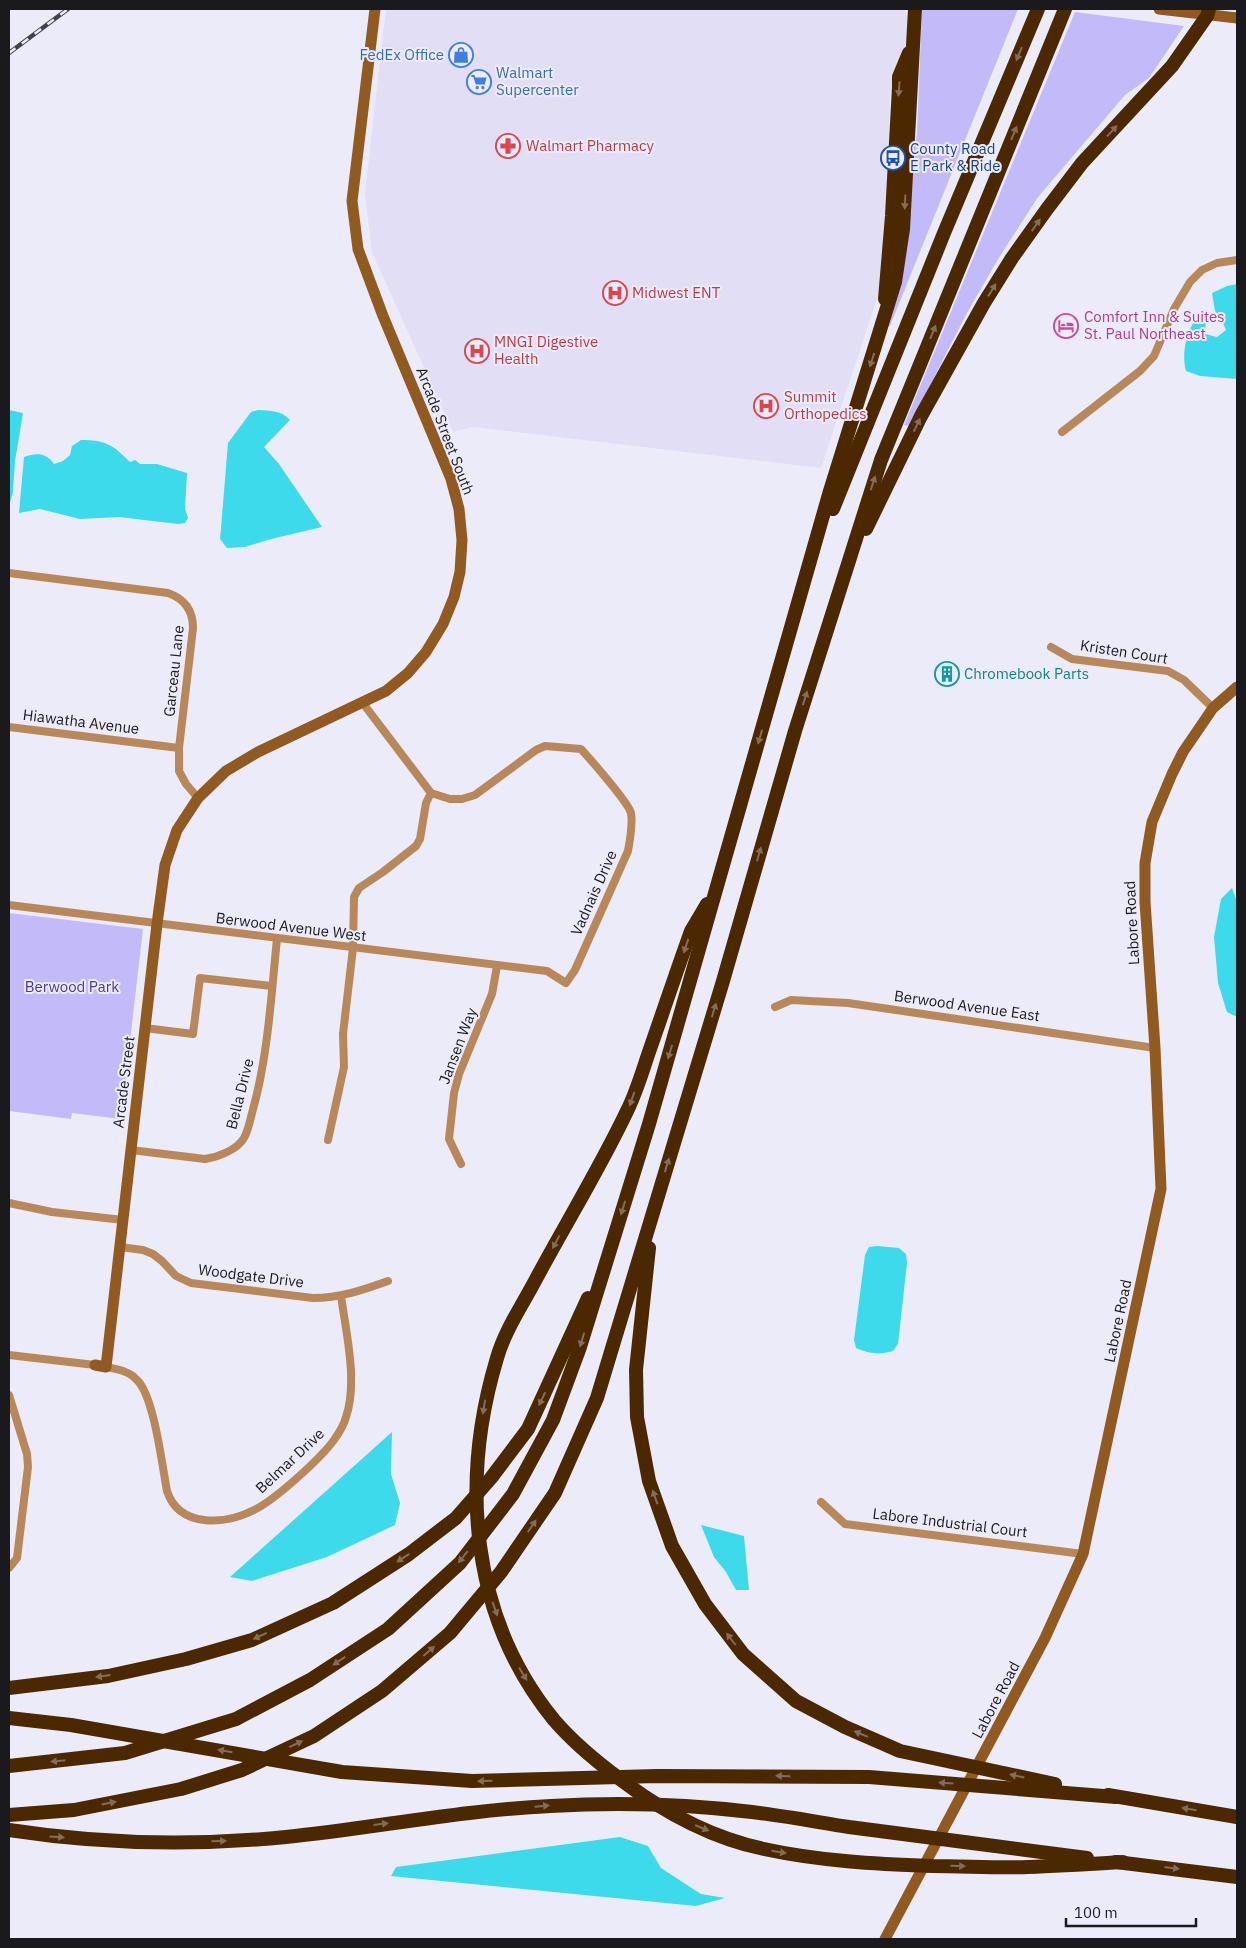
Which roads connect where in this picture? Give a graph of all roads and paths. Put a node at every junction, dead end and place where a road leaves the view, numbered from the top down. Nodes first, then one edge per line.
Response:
1 (375, 9) edge
2 (1038, 9) edge
3 (1065, 9) edge
4 (1158, 9) edge
5 (1208, 12) edge
6 (913, 13) edge
7 (1237, 18) edge
8 (1237, 260) edge
9 (1062, 432) dead end
10 (9, 573) edge
11 (842, 579) junction
12 (797, 606) junction
13 (1051, 647) dead end
14 (1237, 687) edge
15 (362, 702) junction
16 (1213, 708) junction
17 (9, 727) edge
18 (179, 748) junction
19 (431, 793) junction
20 (198, 798) junction
21 (717, 888) junction
22 (9, 905) edge
23 (157, 924) junction
24 (277, 939) junction
25 (352, 948) junction
26 (497, 966) junction
27 (566, 983) joint
28 (272, 986) junction
29 (775, 1007) dead end
30 (145, 1028) junction
31 (1155, 1048) junction
32 (328, 1140) dead end
33 (131, 1150) junction
34 (461, 1164) dead end
35 (9, 1203) edge
36 (653, 1212) junction
37 (123, 1220) junction
38 (120, 1247) junction
39 (602, 1276) junction
40 (388, 1281) dead end
41 (341, 1296) junction
42 (9, 1355) edge
43 (100, 1366) junction
44 (9, 1395) edge
45 (821, 1502) dead end
46 (1083, 1554) junction
47 (9, 1568) edge
48 (9, 1688) edge
49 (9, 1718) edge
50 (9, 1766) edge
51 (1116, 1797) junction
52 (9, 1815) edge
53 (1237, 1817) edge
54 (9, 1830) edge
55 (1123, 1862) junction
56 (1237, 1877) edge
57 (886, 1939) edge

1 - 15 street, Arcade Street South
2 -> 12 highway
11 -> 3 highway
4 - 5 street
5 - 7 street
11 -> 5 highway
6 -> 12 highway
8 - 9 street
10 - 18 street, Garceau Lane
36 -> 11 highway
12 -> 21 highway
13 - 16 street, Kristen Court
14 - 16 street, Labore Road
15 - 19 street
15 - 20 street, Arcade Street South
16 - 31 street, Labore Road
17 - 18 street, Hiawatha Avenue
18 - 20 street, Garceau Lane
19 - 25 street
19 - 27 street, Vadnais Drive
20 - 23 street, Arcade Street
21 -> 39 highway
21 -> 55 highway
22 - 23 street, Berwood Avenue West
23 - 24 street, Berwood Avenue West
23 - 30 street, Arcade Street
24 - 25 street, Berwood Avenue West
24 - 28 street, Bella Drive
25 - 26 street, Berwood Avenue West
25 - 32 street
26 - 27 street, Berwood Avenue West
26 - 34 street, Jansen Way
28 - 30 street
28 - 33 street, Bella Drive
29 - 31 street, Berwood Avenue East
30 - 33 street, Arcade Street
31 - 46 street, Labore Road
33 - 37 street, Arcade Street
35 - 37 street
51 -> 36 highway
52 -> 36 highway
37 - 38 street, Arcade Street
38 - 41 street, Woodgate Drive
38 - 43 street, Arcade Street
39 -> 48 highway
39 -> 50 highway
40 - 41 street, Woodgate Drive
41 - 43 street, Belmar Drive
42 - 43 street, Belmar Drive
44 - 47 street
45 - 46 street, Labore Industrial Court
46 - 57 street, Labore Road
51 -> 49 highway
53 -> 51 highway
54 -> 55 highway
55 -> 56 highway

